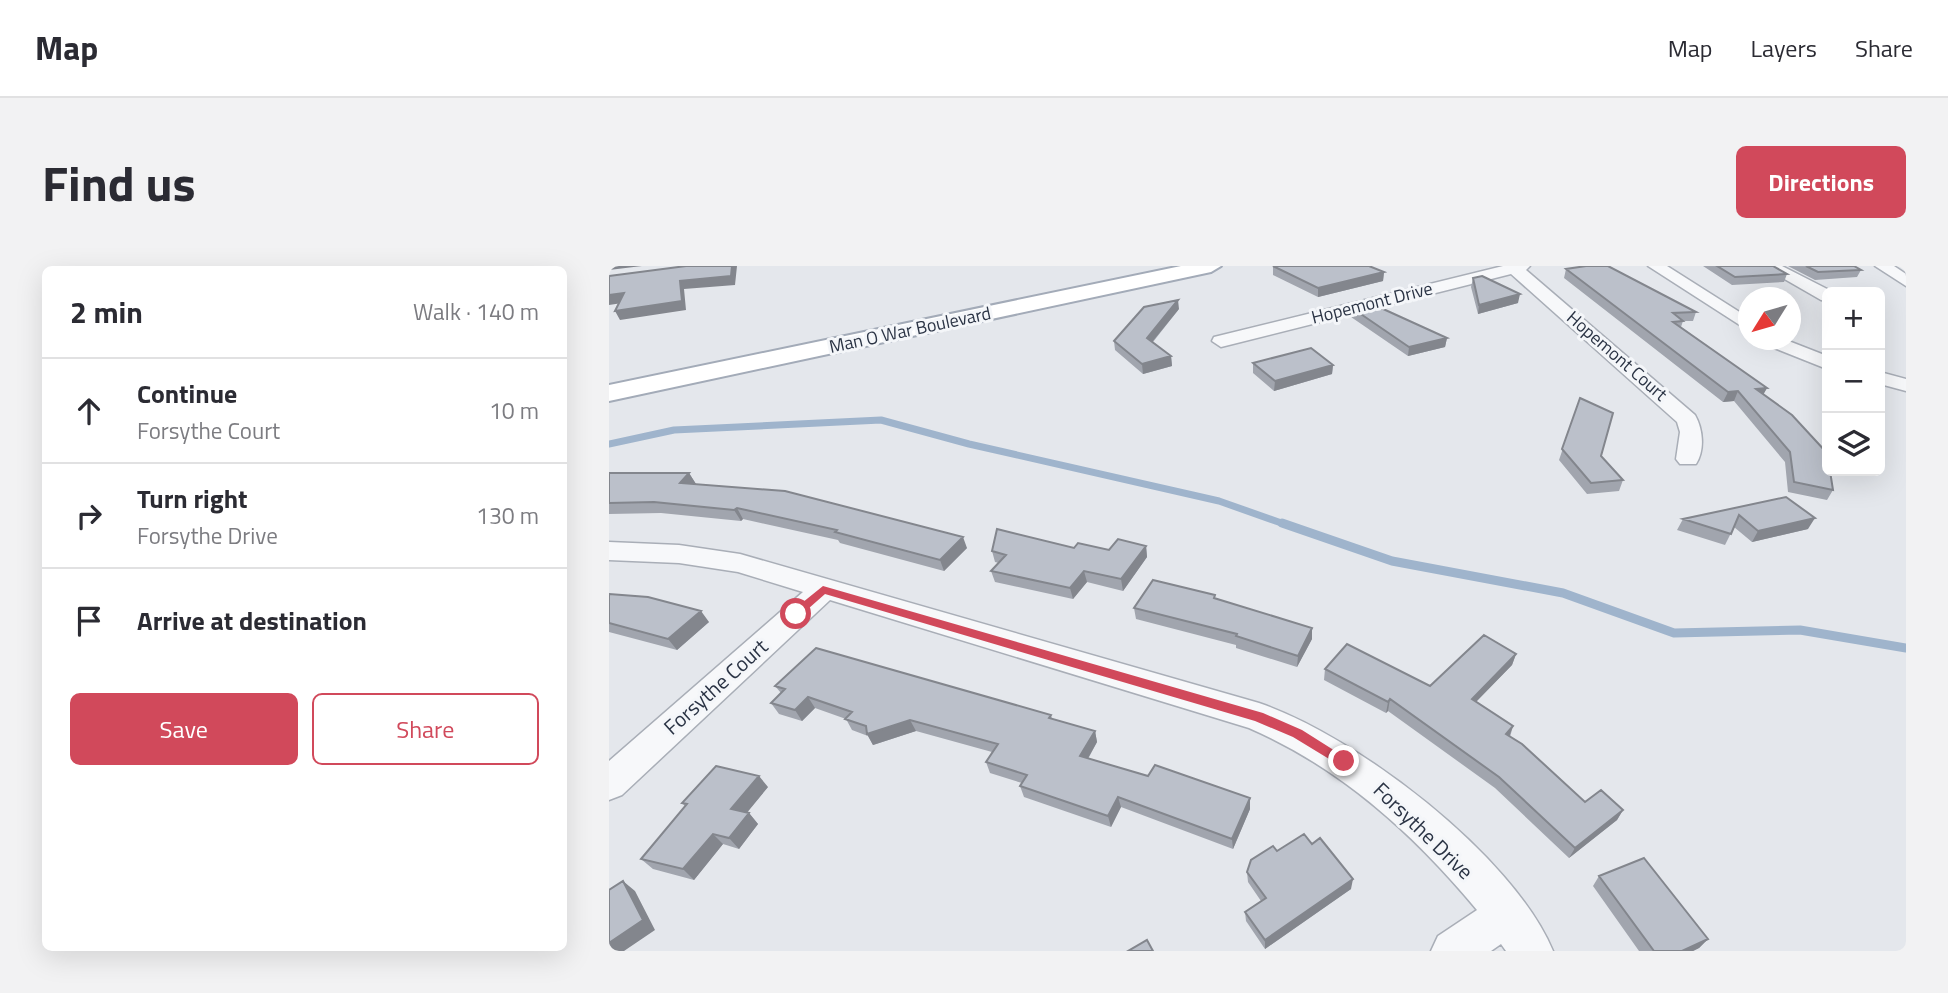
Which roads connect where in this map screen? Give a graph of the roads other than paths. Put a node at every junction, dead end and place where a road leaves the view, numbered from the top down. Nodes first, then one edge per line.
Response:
1 (1159, 266) edge
2 (1211, 266) edge
3 (1656, 266) edge
4 (1770, 266) edge
5 (1883, 266) edge
6 (1518, 267) edge
7 (1906, 281) edge
8 (1822, 293) edge
9 (1738, 319) edge
10 (1221, 341) dead end
11 (1795, 350) edge
12 (1822, 361) edge
13 (609, 378) edge
14 (1885, 379) edge
15 (1906, 384) edge
16 (609, 393) edge
17 (1688, 459) dead end
18 (609, 551) edge
19 (823, 590) junction
20 (609, 784) edge
21 (1506, 916) junction
22 (1453, 951) edge
23 (1531, 951) edge

1 - 13 main road, Man O War Boulevard
2 - 16 main road, Man O War Boulevard
3 - 9 street
4 - 8 street
5 - 7 street
6 - 10 street, Hopemont Drive
6 - 17 street, Hopemont Court
11 - 12 street
14 - 15 street
18 - 19 street, Forsythe Drive
19 - 20 street, Forsythe Court
19 - 21 street, Forsythe Drive
21 - 22 street
21 - 23 street, Forsythe Drive

